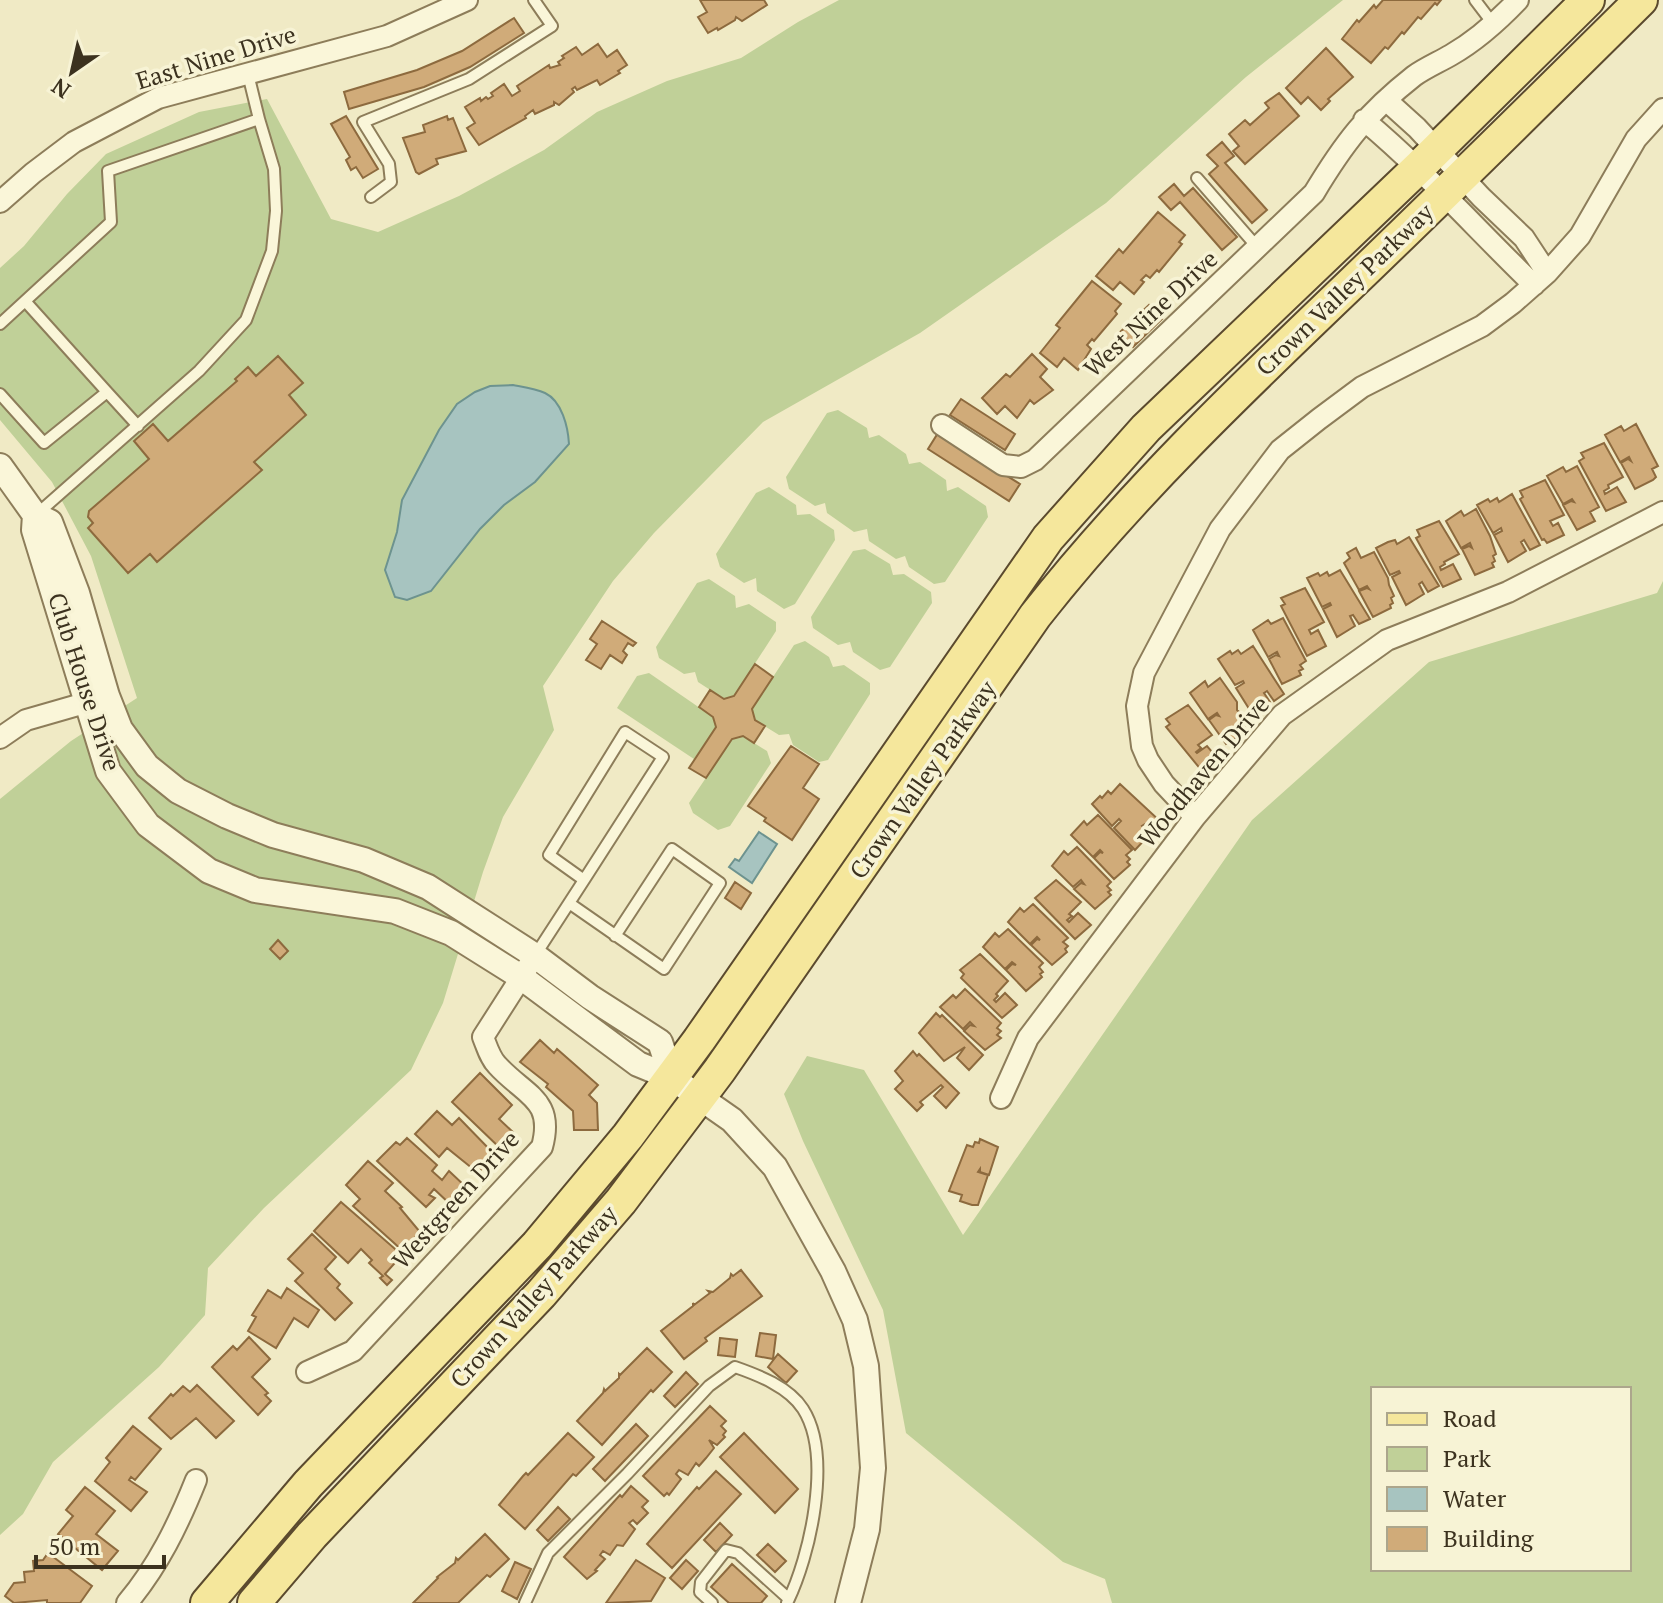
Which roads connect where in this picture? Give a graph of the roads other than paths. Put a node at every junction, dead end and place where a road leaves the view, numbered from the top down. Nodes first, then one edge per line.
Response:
1 (467, 0) edge
2 (534, 0) edge
3 (1475, 0) edge
4 (1518, 0) edge
5 (1588, 0) edge
6 (1641, 0) edge
7 (1494, 25) junction
8 (248, 74) junction
9 (1386, 100) junction
10 (1663, 109) edge
11 (259, 119) junction
12 (1364, 120) junction
13 (1427, 158) junction
14 (1197, 178) dead end
15 (1453, 186) junction
16 (371, 197) dead end
17 (0, 202) edge
18 (1258, 248) junction
19 (1540, 279) junction
20 (25, 301) junction
21 (0, 324) edge
22 (107, 392) junction
23 (0, 394) edge
24 (942, 425) dead end
25 (138, 426) junction
26 (0, 466) edge
27 (1663, 512) edge
28 (35, 515) junction
29 (97, 700) junction
30 (0, 738) edge
31 (1195, 817) junction
32 (584, 880) junction
33 (569, 903) junction
34 (615, 936) junction
35 (534, 955) junction
36 (521, 977) junction
37 (672, 1078) junction
38 (700, 1097) junction
39 (1001, 1098) dead end
40 (307, 1372) dead end
41 (196, 1480) dead end
42 (788, 1601) edge
43 (127, 1603) edge
44 (207, 1603) edge
45 (254, 1603) edge
46 (525, 1603) edge
47 (712, 1603) edge
48 (848, 1603) edge

1 - 8 street, East Nine Drive
2 - 16 lane
3 - 7 lane
4 - 7 street, West Nine Drive
5 - 13 main road, Crown Valley Parkway
6 - 15 main road, Crown Valley Parkway
7 - 9 street, West Nine Drive
8 - 11 lane
8 - 17 street, East Nine Drive
9 - 12 street, West Nine Drive
9 - 13 street
10 - 19 street
11 - 20 lane
11 - 25 lane
12 - 13 street
12 - 18 street, West Nine Drive
13 - 15 street
13 - 37 main road, Crown Valley Parkway
14 - 18 lane
15 - 19 street
15 - 38 main road, Crown Valley Parkway
18 - 24 street, West Nine Drive
19 - 31 street
20 - 21 lane
20 - 22 lane
22 - 23 lane
22 - 25 lane
25 - 28 lane
26 - 28 street, Club House Drive
27 - 31 street, Woodhaven Drive
28 - 29 street, Club House Drive
29 - 30 street
29 - 35 street, Club House Drive
29 - 36 street, Club House Drive
31 - 39 street, Woodhaven Drive
32 - 32 lane
32 - 33 lane
33 - 34 lane
33 - 35 lane
34 - 34 lane
35 - 36 street, Westgreen Drive
35 - 37 street, Club House Drive
36 - 37 street, Club House Drive
36 - 40 street, Westgreen Drive
37 - 38 street, Club House Drive
37 - 44 main road, Crown Valley Parkway
38 - 45 main road, Crown Valley Parkway
38 - 48 street, Club House Drive
41 - 43 street
42 - 46 lane
42 - 47 lane

